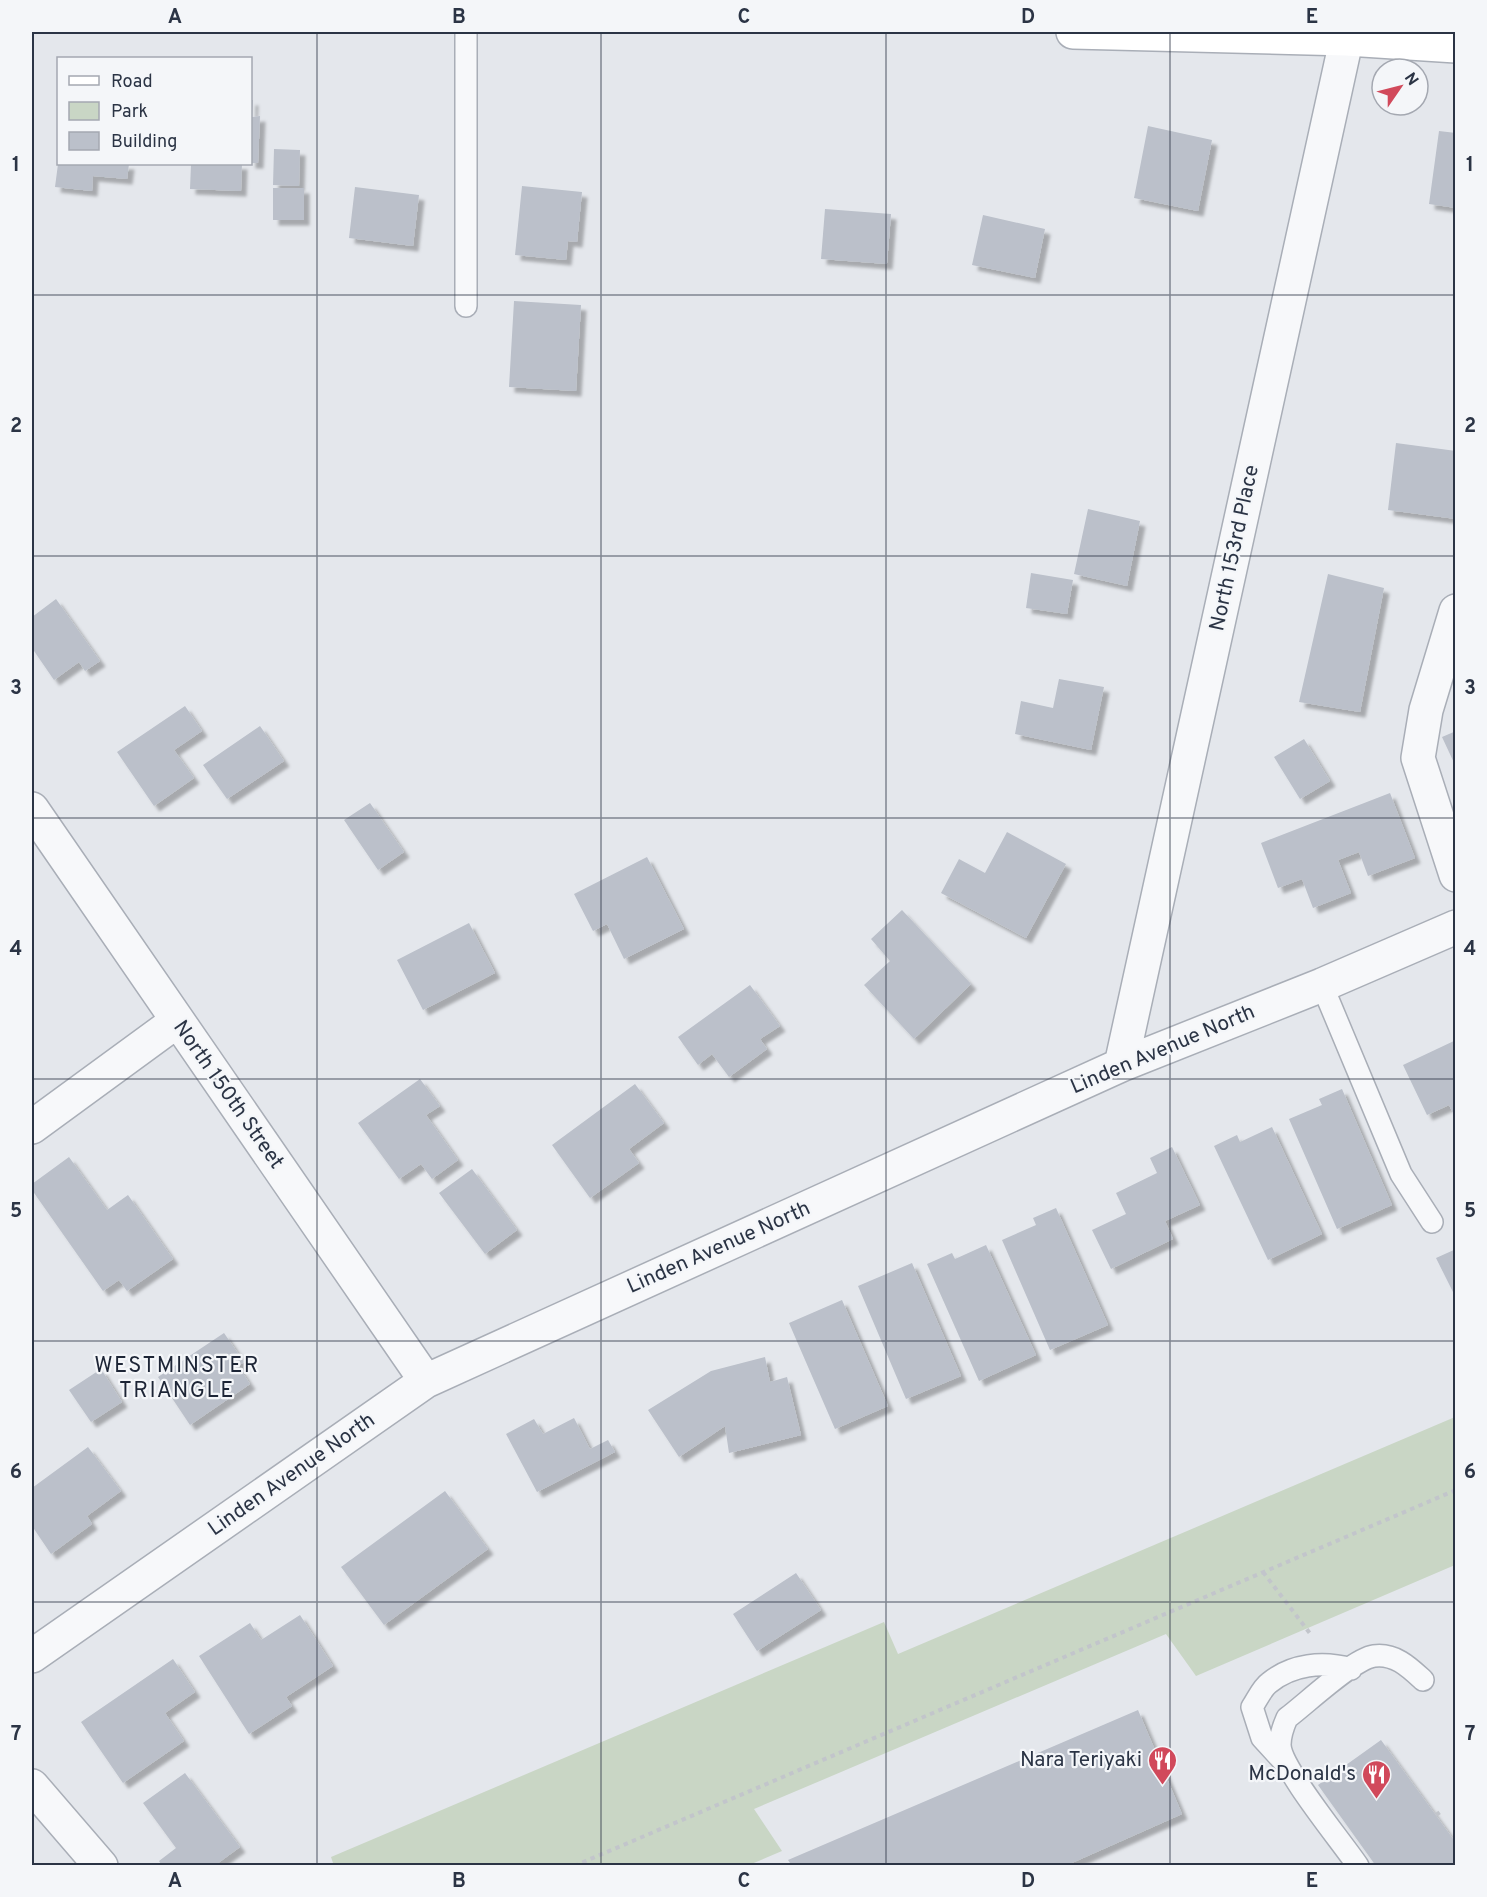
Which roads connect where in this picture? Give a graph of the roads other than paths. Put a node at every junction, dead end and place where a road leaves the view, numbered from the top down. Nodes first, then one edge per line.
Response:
1 (466, 32) edge
2 (1073, 32) edge
3 (1347, 35) edge
4 (1455, 46) edge
5 (466, 306) dead end
6 (1455, 611) edge
7 (37, 830) edge
8 (1455, 875) edge
9 (1455, 927) edge
10 (1323, 985) junction
11 (177, 1021) junction
12 (1121, 1065) junction
13 (32, 1127) edge
14 (1432, 1222) dead end
15 (426, 1381) junction
16 (32, 1656) edge
17 (1351, 1669) junction
18 (1423, 1680) dead end
19 (1287, 1766) junction
20 (32, 1786) edge
21 (100, 1866) edge
22 (1358, 1866) edge

1 - 5 lane
2 - 3 main road
3 - 4 main road
3 - 12 street, North 153rd Place
6 - 8 street
7 - 11 street, North 150th Street
9 - 10 street, Linden Avenue North
10 - 12 street, Linden Avenue North
10 - 14 lane
11 - 13 street
11 - 15 street, North 150th Street
12 - 15 street, Linden Avenue North
15 - 16 street, Linden Avenue North
17 - 18 lane
17 - 19 lane
17 - 19 lane
19 - 22 lane
20 - 21 street

